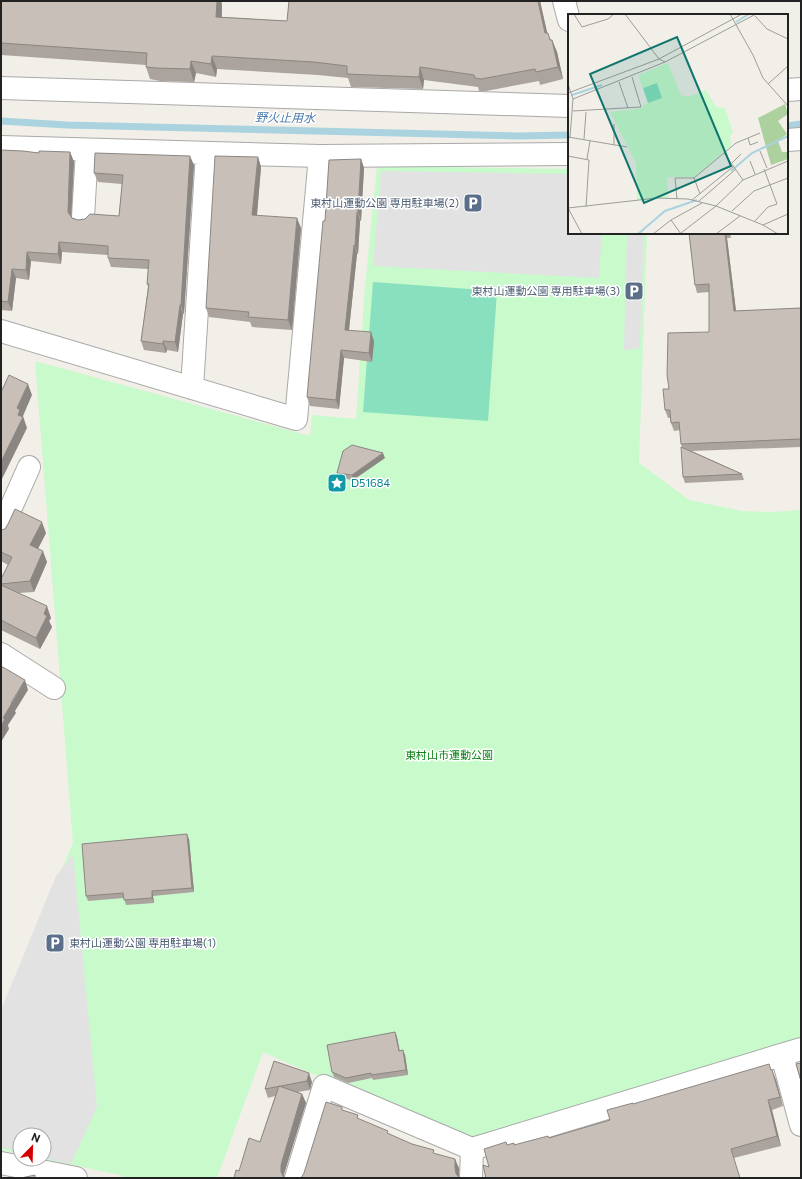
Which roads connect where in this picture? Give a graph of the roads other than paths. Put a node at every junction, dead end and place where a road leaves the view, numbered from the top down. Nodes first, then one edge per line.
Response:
1 (564, 1) edge
2 (568, 16) edge
3 (1, 88) edge
4 (801, 89) edge
5 (788, 90) edge
6 (568, 106) edge
7 (801, 139) edge
8 (788, 140) edge
9 (1, 147) edge
10 (87, 150) junction
11 (207, 153) junction
12 (568, 154) edge
13 (320, 156) junction
14 (83, 217) dead end
15 (1, 330) edge
16 (192, 388) junction
17 (29, 467) dead end
18 (1, 530) edge
19 (1, 654) edge
20 (54, 688) dead end
21 (792, 1052) edge
22 (801, 1125) edge
23 (472, 1149) junction
24 (1, 1163) edge
25 (76, 1178) edge
26 (296, 1178) edge
27 (471, 1178) edge

1 - 2 street
3 - 6 street
4 - 5 street
7 - 8 street
9 - 10 street
10 - 11 street
10 - 14 street
11 - 13 street
11 - 16 street
12 - 13 street
13 - 16 street
15 - 16 street
17 - 18 street
19 - 20 street
21 - 22 street
21 - 23 street
23 - 26 street
23 - 27 street
24 - 25 street

